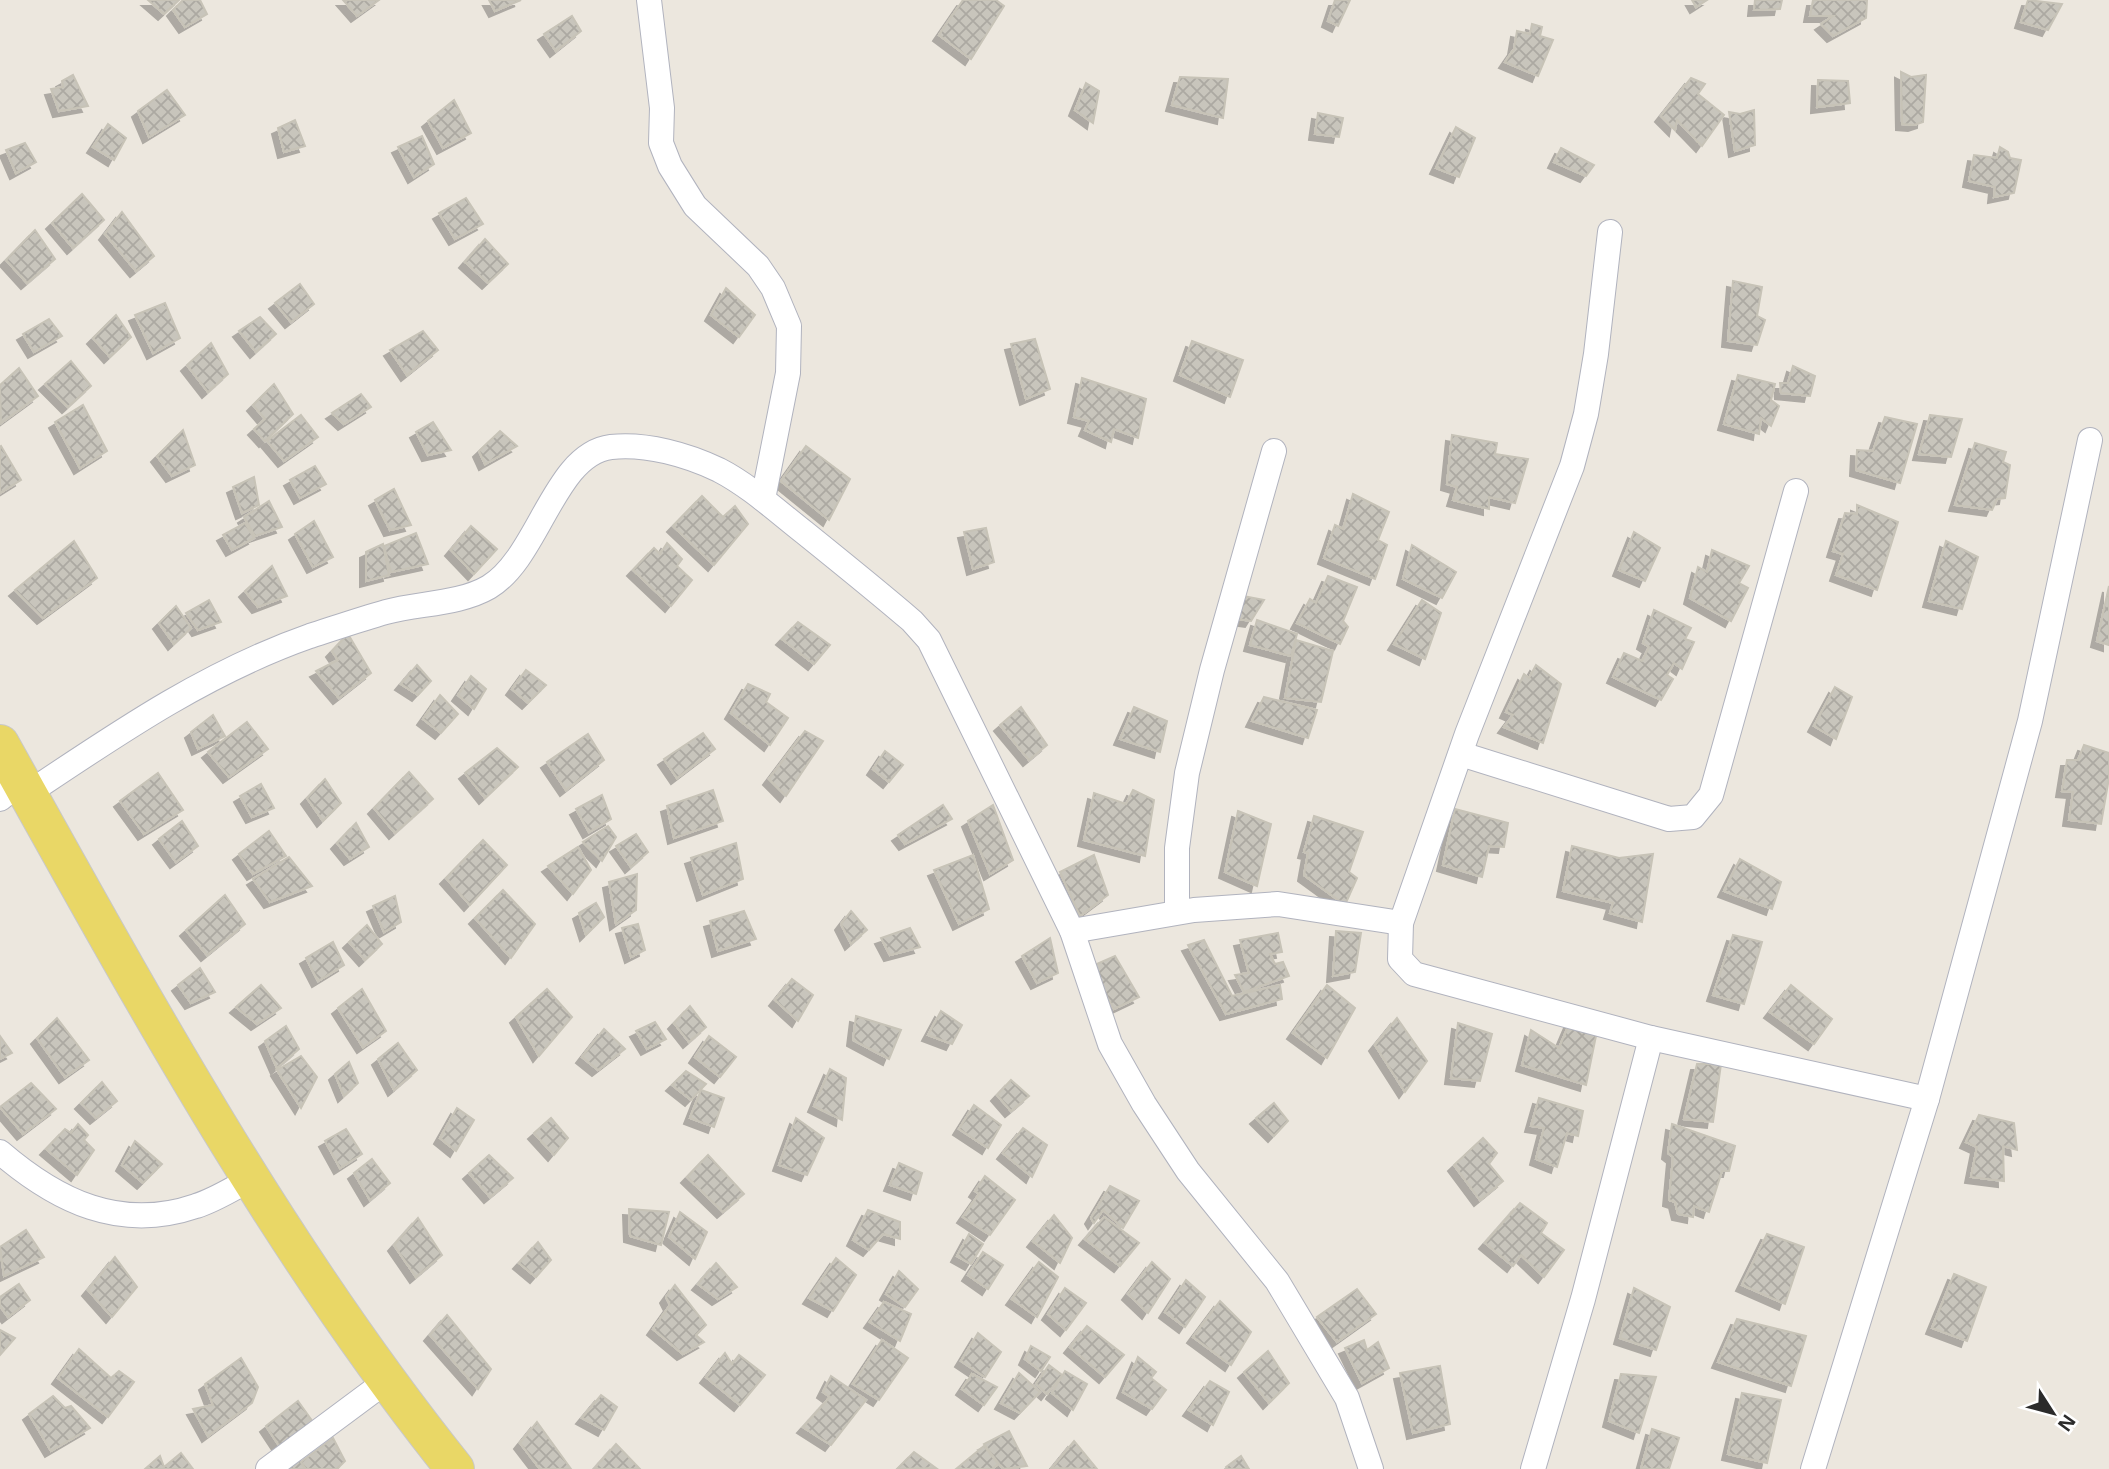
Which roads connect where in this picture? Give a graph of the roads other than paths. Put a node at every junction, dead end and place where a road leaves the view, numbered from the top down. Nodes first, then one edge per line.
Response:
1 (649, 0) edge
2 (1610, 232) dead end
3 (2090, 440) dead end
4 (1274, 451) dead end
5 (1796, 491) dead end
6 (763, 499) junction
7 (0, 744) edge
8 (1461, 754) junction
9 (16, 791) edge
10 (1177, 912) junction
11 (1401, 923) junction
12 (1072, 931) junction
13 (1651, 1038) junction
14 (1927, 1099) junction
15 (0, 1152) edge
16 (250, 1180) junction
17 (385, 1382) junction
18 (268, 1469) edge
19 (455, 1469) edge
20 (1371, 1469) edge
21 (1533, 1469) edge
22 (1813, 1469) edge

1 - 6 street
2 - 8 street
3 - 14 street
4 - 10 street
5 - 8 street
6 - 9 street
6 - 12 street
7 - 9 main road
8 - 11 street
9 - 16 main road
10 - 11 street
10 - 12 street
11 - 13 street
12 - 20 street
13 - 14 street
13 - 21 street
14 - 22 street
15 - 16 street
16 - 17 main road
17 - 18 street
17 - 19 main road

